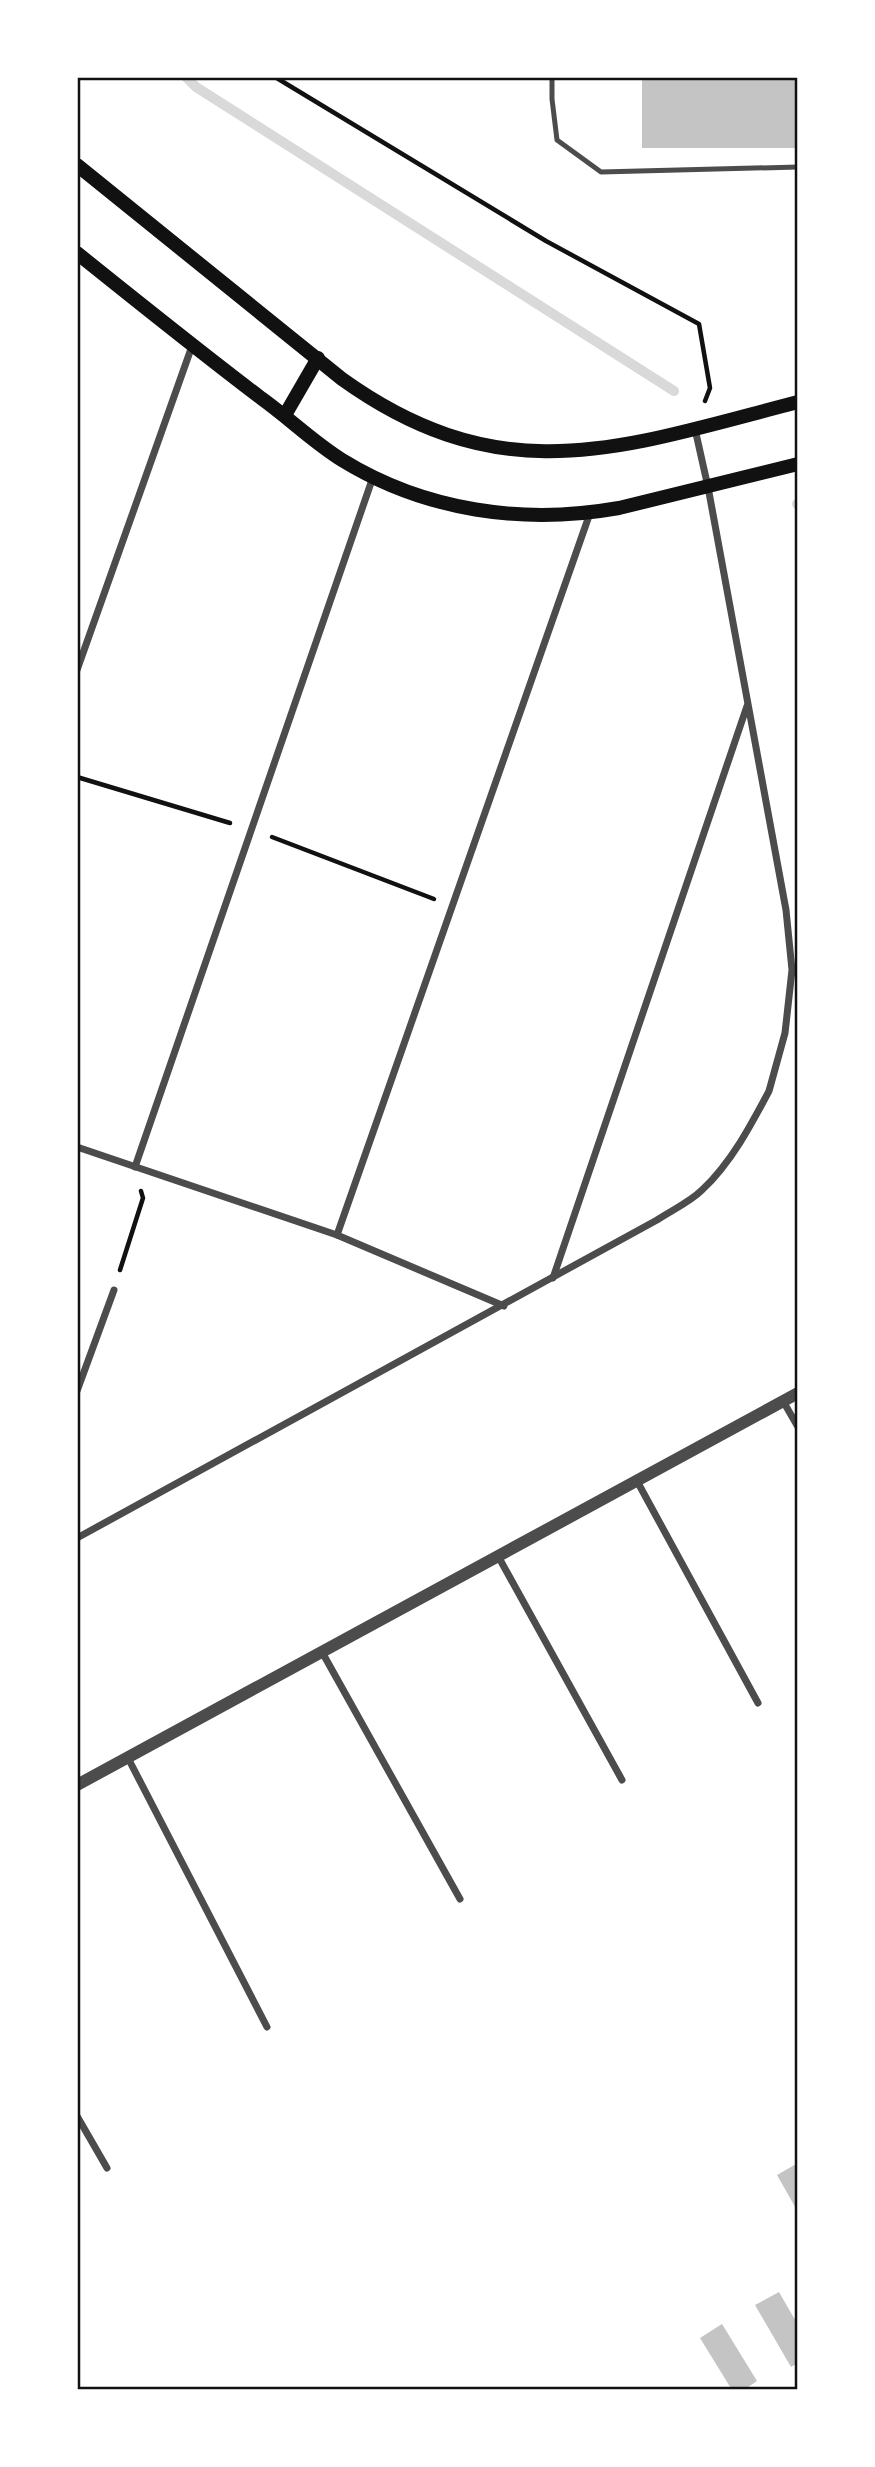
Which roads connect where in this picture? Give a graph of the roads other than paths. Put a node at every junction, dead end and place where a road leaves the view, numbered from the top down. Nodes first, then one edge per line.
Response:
1 (552, 77) edge
2 (77, 165) edge
3 (798, 167) edge
4 (77, 253) edge
5 (192, 346) junction
6 (318, 358) junction
7 (798, 402) edge
8 (285, 415) junction
9 (694, 428) junction
10 (798, 464) edge
11 (373, 477) junction
12 (708, 487) junction
13 (590, 513) junction
14 (77, 670) edge
15 (747, 705) junction
16 (77, 1147) edge
17 (135, 1167) junction
18 (337, 1235) junction
19 (553, 1279) junction
20 (114, 1290) road end
21 (504, 1306) junction
22 (77, 1391) edge
23 (798, 1393) edge
24 (783, 1401) junction
25 (798, 1427) edge
26 (637, 1481) junction
27 (77, 1538) edge
28 (498, 1556) junction
29 (322, 1652) junction
30 (758, 1703) dead end
31 (128, 1758) junction
32 (622, 1780) dead end
33 (77, 1785) edge
34 (460, 1899) dead end
35 (267, 2027) dead end
36 (77, 2116) edge
37 (107, 2168) dead end

1 - 3 lane
2 - 6 main road
4 - 5 main road
5 - 8 main road
5 - 14 street
6 - 8 main road
6 - 9 main road
7 - 9 main road
8 - 11 main road
9 - 12 street
10 - 12 main road
11 - 13 main road
11 - 17 street
12 - 13 main road
12 - 15 street
13 - 18 street
15 - 19 street
15 - 19 street
16 - 17 street
17 - 18 street
18 - 21 street
19 - 21 street
20 - 22 street
21 - 27 street
23 - 24 street
24 - 25 street
24 - 26 street
26 - 28 street
26 - 30 street
28 - 29 street
28 - 32 street
29 - 31 street
29 - 34 street
31 - 33 street
31 - 35 street
36 - 37 street

